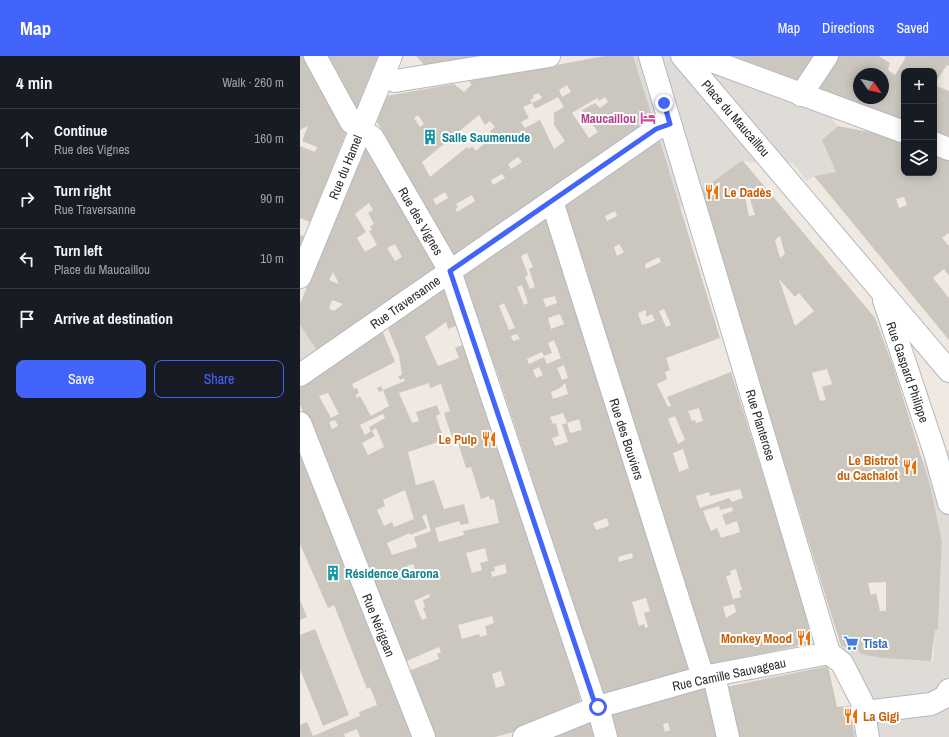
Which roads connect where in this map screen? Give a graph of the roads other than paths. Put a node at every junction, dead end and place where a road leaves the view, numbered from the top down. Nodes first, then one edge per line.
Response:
1 (315, 56) edge
2 (549, 56) edge
3 (650, 56) edge
4 (827, 56) edge
5 (689, 64) edge
6 (387, 66) edge
7 (801, 95) junction
8 (670, 124) junction
9 (361, 129) junction
10 (901, 131) edge
11 (937, 145) edge
12 (949, 149) edge
13 (776, 165) joint
14 (552, 201) junction
15 (450, 271) junction
16 (300, 277) edge
17 (880, 287) junction
18 (949, 371) edge
19 (300, 375) edge
20 (300, 423) edge
21 (949, 503) edge
22 (836, 658) junction
23 (708, 677) junction
24 (949, 690) edge
25 (598, 707) junction
26 (864, 712) junction
27 (424, 737) edge
28 (524, 737) edge
29 (606, 737) edge
30 (728, 737) edge
31 (868, 737) edge

1 - 9 street, Rue des Vignes
2 - 6 street
3 - 8 street
4 - 7 street
5 - 7 street, Place du Maucaillou
5 - 13 street, Place du Maucaillou
6 - 9 street, Rue du Hamel
7 - 10 street
8 - 14 street, Rue Traversanne
8 - 22 street, Rue Planterose
9 - 15 street, Rue des Vignes
9 - 16 street, Rue du Hamel
11 - 12 street
13 - 17 street, Rue Gaspard Philippe
14 - 15 street, Rue Traversanne
14 - 23 street, Rue des Bouviers
15 - 19 street, Rue Traversanne
15 - 25 street, Rue des Vignes
17 - 18 street, Rue Gaspard Philippe
17 - 21 street, Rue Gaspard Philippe
20 - 27 street, Rue Nérigean
22 - 23 street, Rue Camille Sauvageau
22 - 26 street, Rue Planterose
23 - 25 street, Rue Camille Sauvageau
23 - 30 street, Rue des Bouviers
24 - 26 street
25 - 28 street, Rue Camille Sauvageau
25 - 29 street, Rue des Vignes
26 - 31 street, Rue Planterose

